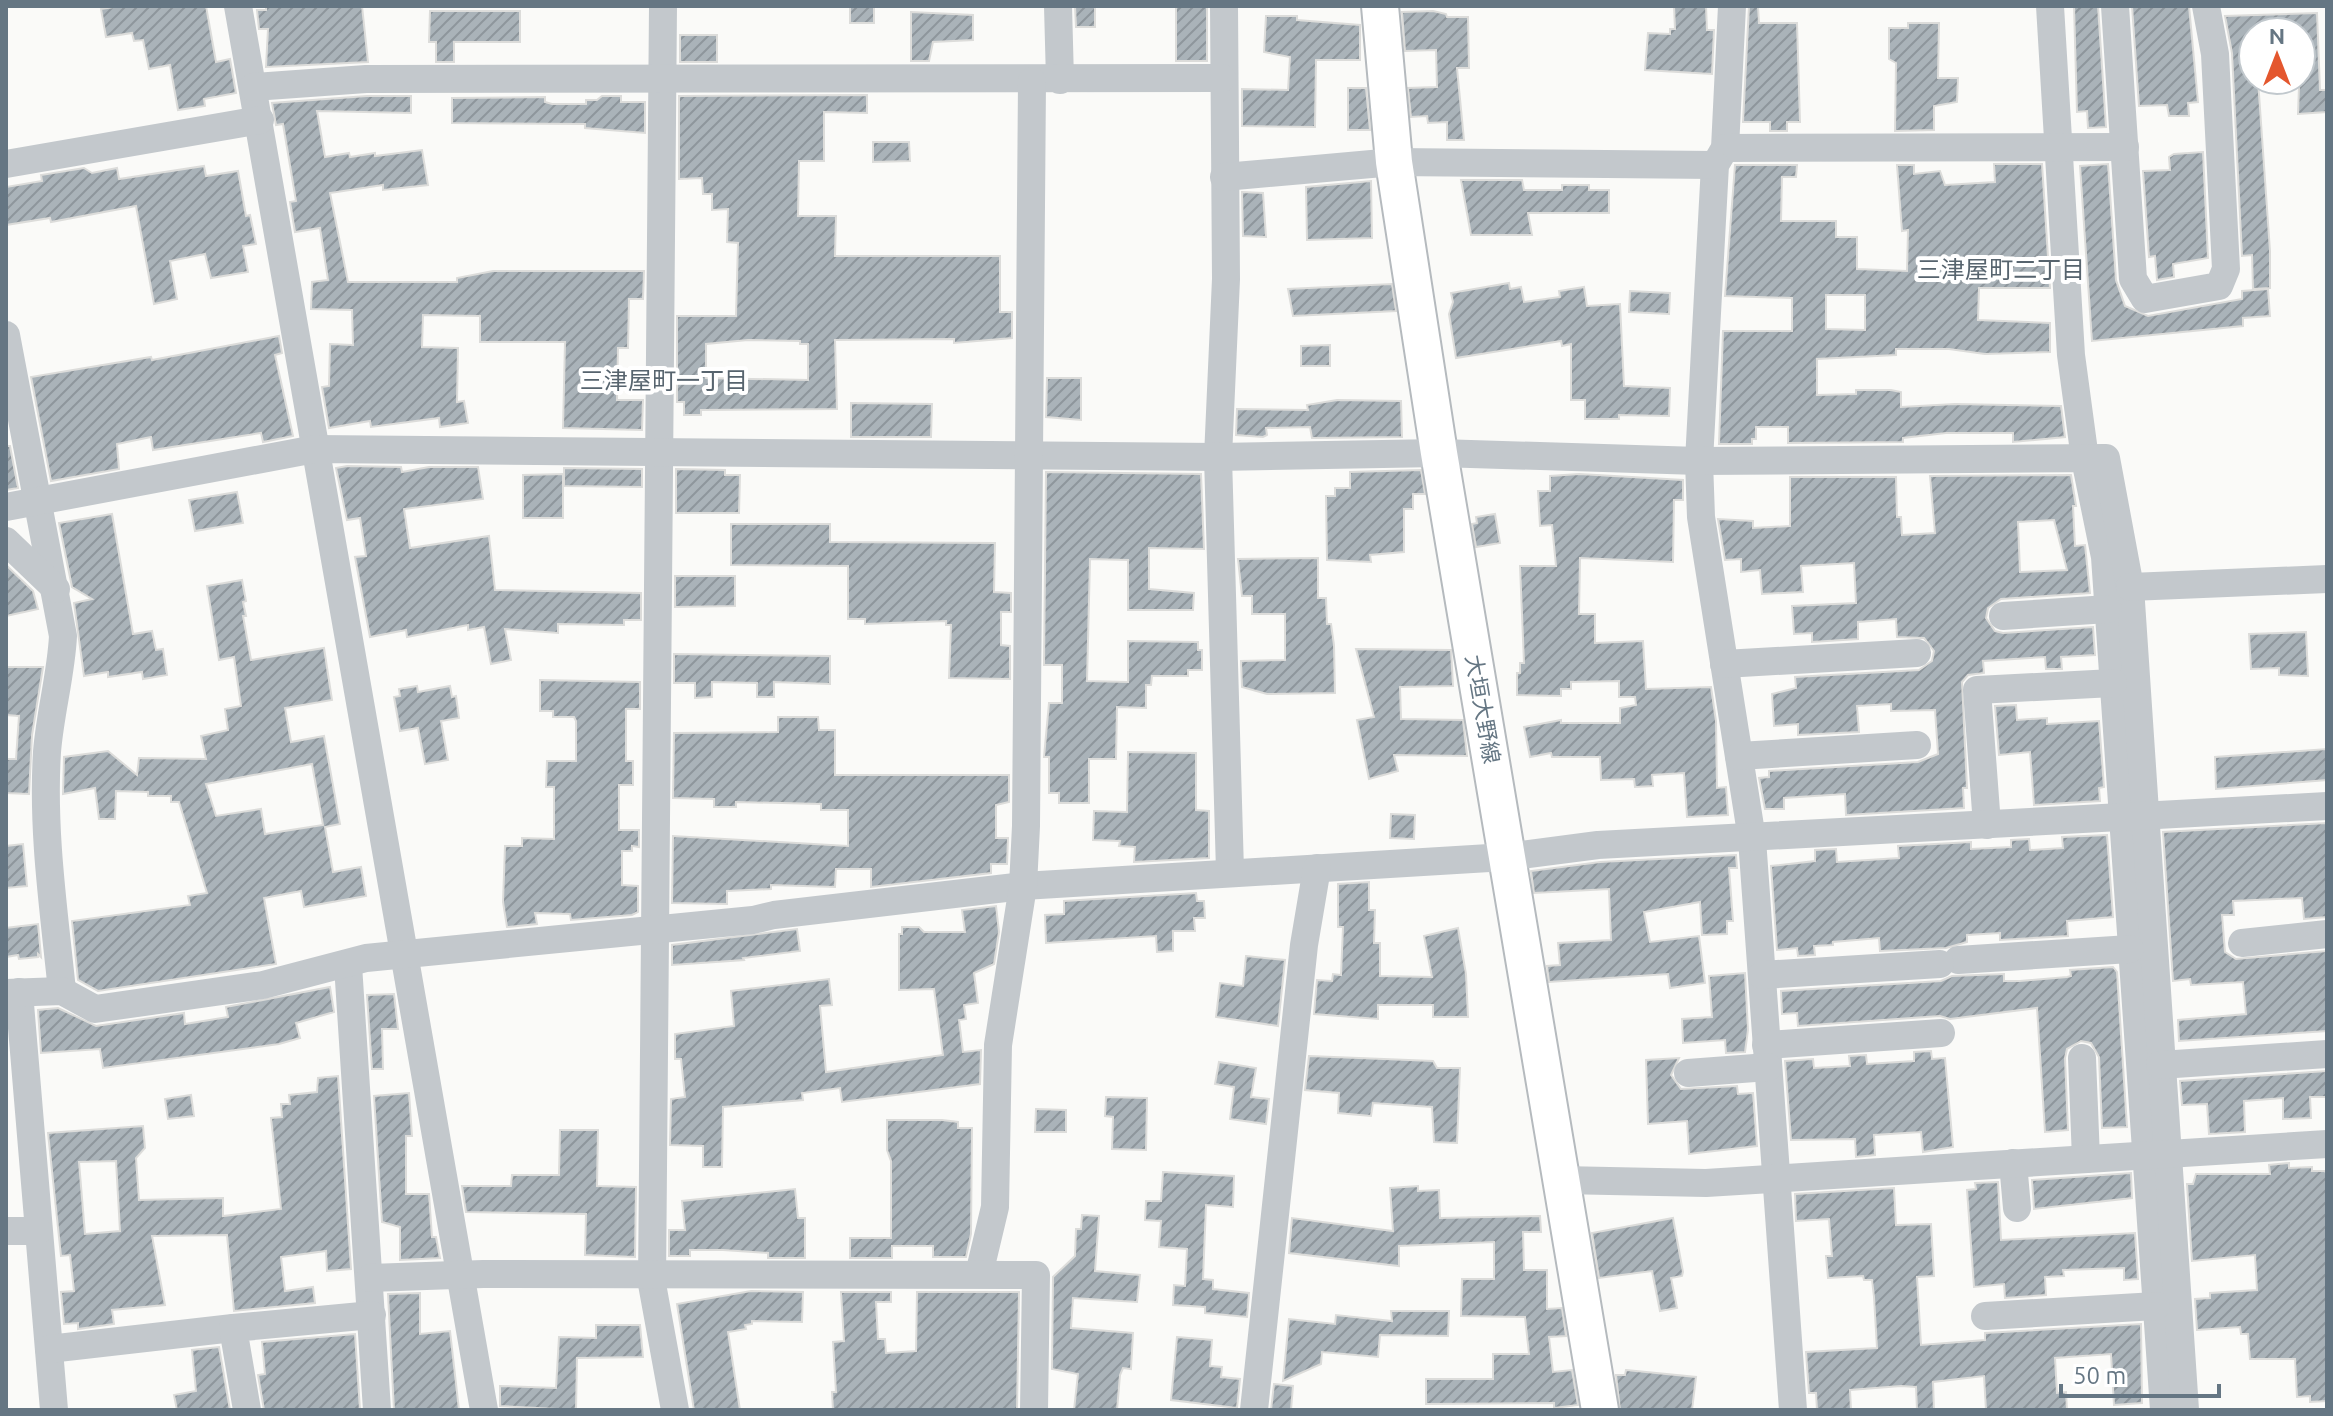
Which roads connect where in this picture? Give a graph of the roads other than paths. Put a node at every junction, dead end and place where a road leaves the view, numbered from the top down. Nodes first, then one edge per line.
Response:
1 (238, 6) edge
2 (663, 6) edge
3 (1058, 6) edge
4 (1224, 6) edge
5 (1380, 6) edge
6 (1732, 6) edge
7 (2050, 6) edge
8 (2115, 6) edge
9 (2206, 6) edge
10 (1222, 78) junction
11 (1046, 80) junction
12 (664, 81) junction
13 (253, 87) junction
14 (260, 120) junction
15 (2125, 147) junction
16 (2059, 149) junction
17 (1720, 156) junction
18 (1394, 162) junction
19 (6, 164) edge
20 (1224, 177) junction
21 (6, 335) edge
22 (315, 449) junction
23 (1439, 453) junction
24 (660, 454) junction
25 (1026, 456) junction
26 (1218, 457) junction
27 (2085, 459) junction
28 (1699, 461) junction
29 (35, 503) junction
30 (6, 507) edge
31 (6, 541) edge
32 (2327, 579) edge
33 (2130, 587) junction
34 (56, 590) junction
35 (2108, 609) junction
36 (2003, 616) dead end
37 (1917, 653) dead end
38 (1724, 664) junction
39 (2113, 683) junction
40 (1917, 745) dead end
41 (1739, 756) junction
42 (2327, 806) edge
43 (2132, 817) junction
44 (1987, 825) junction
45 (1752, 839) junction
46 (1506, 857) junction
47 (1317, 868) junction
48 (1230, 871) junction
49 (1023, 886) junction
50 (658, 931) junction
51 (2327, 934) edge
52 (2242, 943) dead end
53 (2130, 949) junction
54 (406, 954) junction
55 (348, 965) junction
56 (1762, 975) junction
57 (62, 991) junction
58 (12, 992) edge
59 (1941, 1033) dead end
60 (2327, 1054) edge
61 (1767, 1056) junction
62 (2082, 1058) dead end
63 (2160, 1065) junction
64 (1688, 1073) dead end
65 (2327, 1144) edge
66 (2156, 1154) junction
67 (2086, 1159) junction
68 (2013, 1163) junction
69 (1775, 1179) junction
70 (1561, 1180) junction
71 (2017, 1208) dead end
72 (6, 1231) edge
73 (38, 1231) junction
74 (460, 1274) junction
75 (979, 1274) junction
76 (653, 1276) junction
77 (370, 1278) junction
78 (2156, 1306) junction
79 (372, 1315) junction
80 (1988, 1316) dead end
81 (233, 1328) junction
82 (49, 1349) junction
83 (54, 1410) edge
84 (247, 1410) edge
85 (377, 1410) edge
86 (484, 1410) edge
87 (675, 1410) edge
88 (1034, 1410) edge
89 (1254, 1410) edge
90 (1600, 1410) edge
91 (1793, 1410) edge
92 (2164, 1410) edge
93 (2185, 1410) edge

1 - 13 street
2 - 12 street
3 - 11 street
4 - 10 street
5 - 18 main road, 大垣大野線
6 - 17 street
7 - 16 street
8 - 15 street
9 - 15 street
10 - 11 street
10 - 20 street
11 - 12 street
11 - 25 street
12 - 13 street
12 - 24 street
13 - 14 street
14 - 19 street
14 - 22 street
15 - 16 street
16 - 17 street
16 - 27 street
17 - 18 street
17 - 28 street
18 - 20 street
18 - 23 main road, 大垣大野線
20 - 26 street
21 - 29 street
22 - 24 street
22 - 29 street
22 - 54 street
23 - 26 street
23 - 28 street
23 - 46 main road, 大垣大野線
24 - 25 street
24 - 50 street
25 - 26 street
25 - 49 street
26 - 48 street
27 - 28 street
27 - 33 street
27 - 35 street
28 - 38 street
29 - 30 street
29 - 34 street
31 - 34 street
32 - 33 street
33 - 43 street
34 - 57 street
35 - 36 street
35 - 39 street
37 - 38 street
38 - 41 street
39 - 43 street
39 - 44 street
40 - 41 street
41 - 45 street
42 - 43 street
43 - 44 street
43 - 53 street
43 - 63 street
44 - 45 street
45 - 46 street
45 - 56 street
46 - 47 street
46 - 70 main road, 大垣大野線
47 - 48 street
47 - 89 street
48 - 49 street
49 - 50 street
49 - 75 street
50 - 54 street
50 - 76 street
51 - 52 street
53 - 56 street
53 - 66 street
54 - 55 street
54 - 74 street
55 - 57 street
55 - 77 street
56 - 61 street
57 - 58 street
58 - 73 street
59 - 61 street
60 - 63 street
61 - 64 street
61 - 69 street
62 - 67 street
63 - 66 street
65 - 66 street
66 - 67 street
66 - 78 street
66 - 93 street
67 - 68 street
68 - 69 street
68 - 71 street
69 - 70 street
69 - 91 street
70 - 90 main road, 大垣大野線
72 - 73 street
73 - 82 street
74 - 76 street
74 - 77 street
74 - 86 street
75 - 76 street
75 - 88 street
76 - 87 street
77 - 79 street
78 - 80 street
78 - 92 street
79 - 81 street
79 - 85 street
81 - 82 street
81 - 84 street
82 - 83 street

